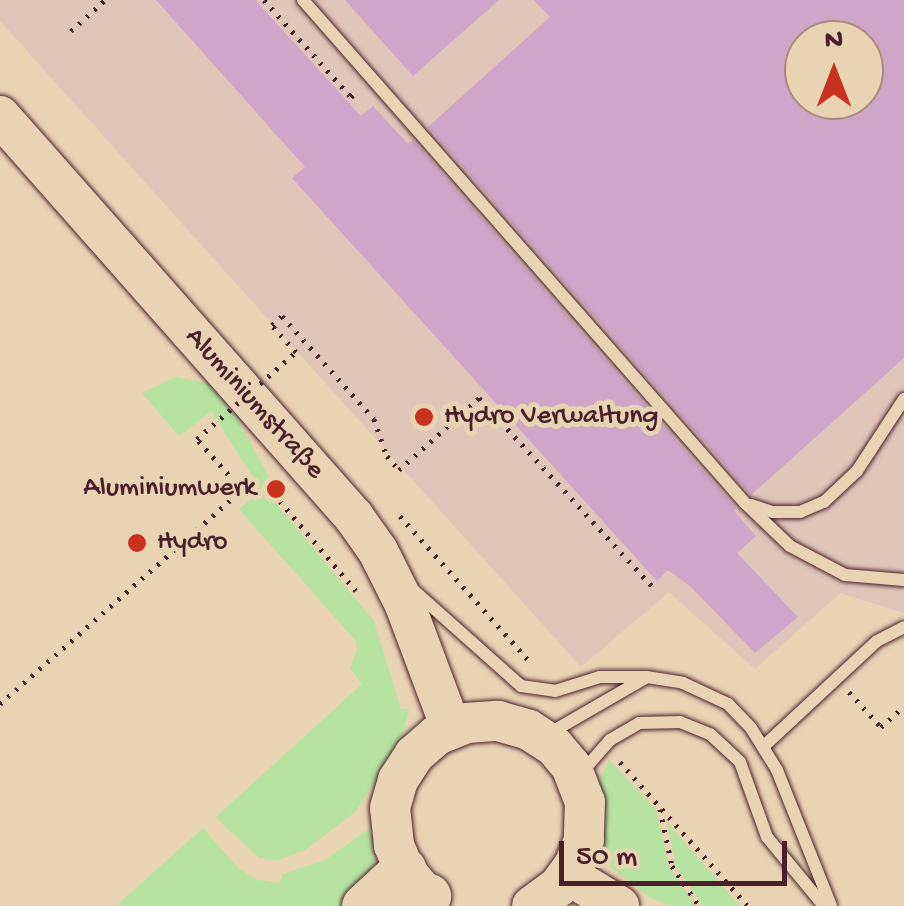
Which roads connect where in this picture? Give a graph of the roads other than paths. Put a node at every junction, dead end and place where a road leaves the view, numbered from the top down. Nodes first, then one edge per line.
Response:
1 (303, 0) edge
2 (0, 116) edge
3 (904, 399) edge
4 (746, 504) junction
5 (389, 572) junction
6 (904, 580) edge
7 (904, 627) edge
8 (648, 677) junction
9 (451, 728) junction
10 (543, 738) junction
11 (764, 746) junction
12 (577, 777) junction
13 (568, 874) junction
14 (423, 894) edge
15 (364, 906) edge
16 (532, 906) edge
17 (619, 906) edge
18 (828, 906) edge

1 - 4 lane
2 - 5 main road, Aluminiumstraße
3 - 4 lane
4 - 6 lane
5 - 8 lane
5 - 9 main road, Aluminiumstraße
7 - 11 lane
8 - 10 lane
8 - 11 lane
9 - 10 main road
9 - 14 main road
10 - 12 main road
11 - 18 lane
12 - 13 main road
12 - 18 lane
13 - 16 main road
13 - 17 main road
14 - 15 highway

